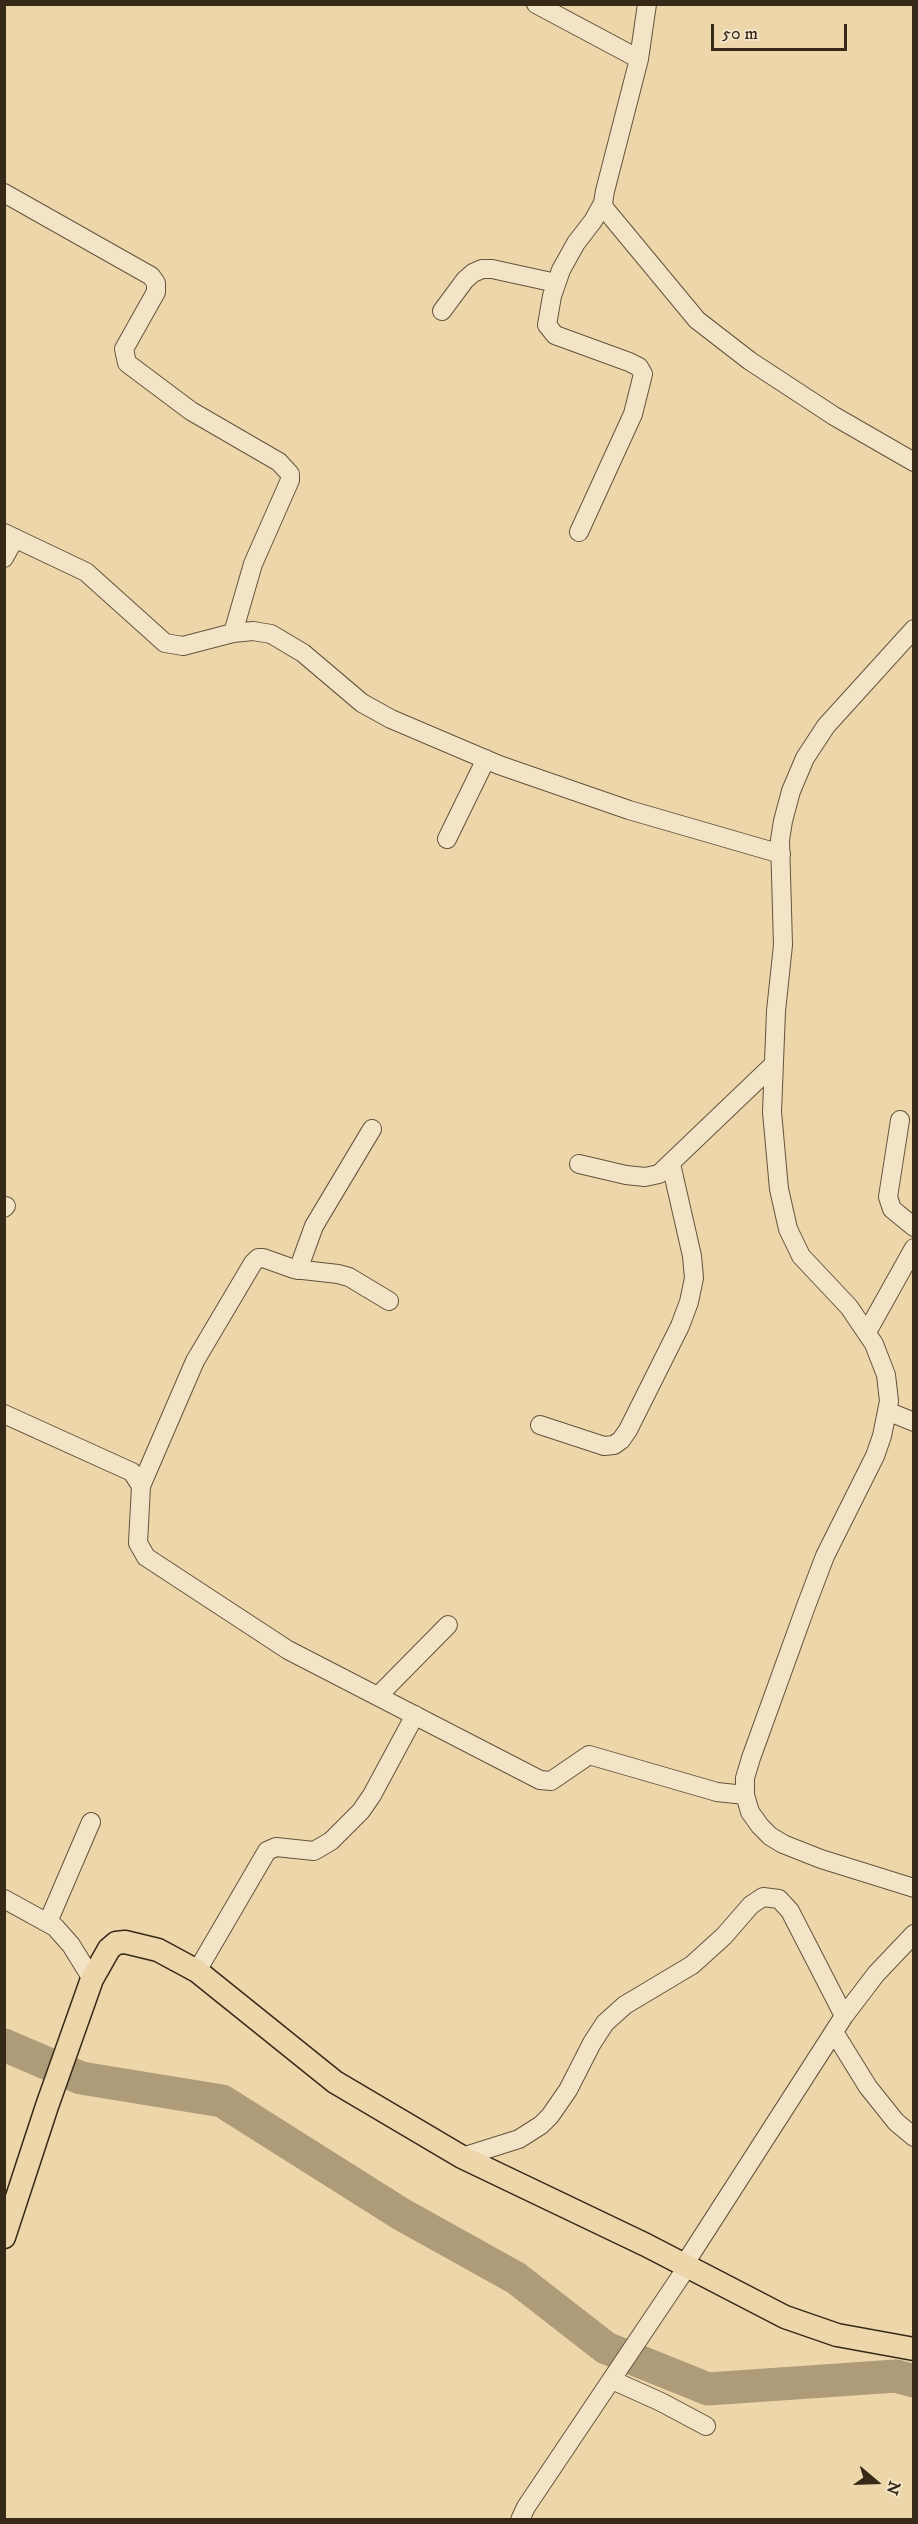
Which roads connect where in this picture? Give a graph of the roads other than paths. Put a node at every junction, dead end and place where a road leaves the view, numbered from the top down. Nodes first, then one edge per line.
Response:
1 (536, 4) edge
2 (647, 4) edge
3 (639, 59) junction
4 (4, 193) edge
5 (603, 203) junction
6 (556, 283) junction
7 (442, 311) dead end
8 (914, 462) edge
9 (579, 532) dead end
10 (10, 536) edge
11 (4, 558) edge
12 (914, 629) edge
13 (233, 633) junction
14 (486, 759) junction
15 (447, 839) dead end
16 (781, 854) junction
17 (773, 1065) junction
18 (900, 1120) dead end
19 (372, 1129) dead end
20 (579, 1164) dead end
21 (671, 1164) junction
22 (914, 1227) edge
23 (914, 1248) edge
24 (298, 1270) junction
25 (389, 1301) dead end
26 (867, 1332) junction
27 (887, 1411) junction
28 (4, 1414) edge
29 (914, 1422) edge
30 (540, 1425) dead end
31 (141, 1486) junction
32 (448, 1625) dead end
33 (378, 1696) junction
34 (415, 1715) junction
35 (745, 1795) junction
36 (91, 1821) dead end
37 (914, 1888) edge
38 (4, 1899) edge
39 (48, 1922) junction
40 (914, 1934) edge
41 (197, 1971) junction
42 (92, 1979) junction
43 (844, 2016) junction
44 (834, 2032) junction
45 (914, 2138) edge
46 (462, 2157) junction
47 (4, 2237) edge
48 (686, 2266) junction
49 (914, 2349) edge
50 (614, 2378) junction
51 (706, 2426) dead end
52 (520, 2520) edge

1 - 3 street
2 - 3 street
3 - 5 street
4 - 13 street
5 - 6 street
5 - 8 street
6 - 7 street
6 - 9 street
10 - 11 street
10 - 13 street
12 - 16 street
13 - 14 street
14 - 15 street
14 - 16 street
16 - 17 street
17 - 21 street
17 - 26 street
18 - 22 street
19 - 24 street
20 - 21 street
21 - 30 street
23 - 26 street
24 - 25 street
24 - 31 street
26 - 27 street
27 - 29 street
27 - 35 street
28 - 31 street
31 - 33 street
32 - 33 street
33 - 34 street
34 - 35 street
34 - 41 street
35 - 37 street
36 - 39 street
38 - 39 street
39 - 42 street
40 - 43 street
41 - 42 main road
41 - 46 main road
42 - 47 main road
43 - 44 street
43 - 46 street
44 - 45 street
44 - 48 street
46 - 48 main road
48 - 49 main road
48 - 50 street
50 - 51 street
50 - 52 street

